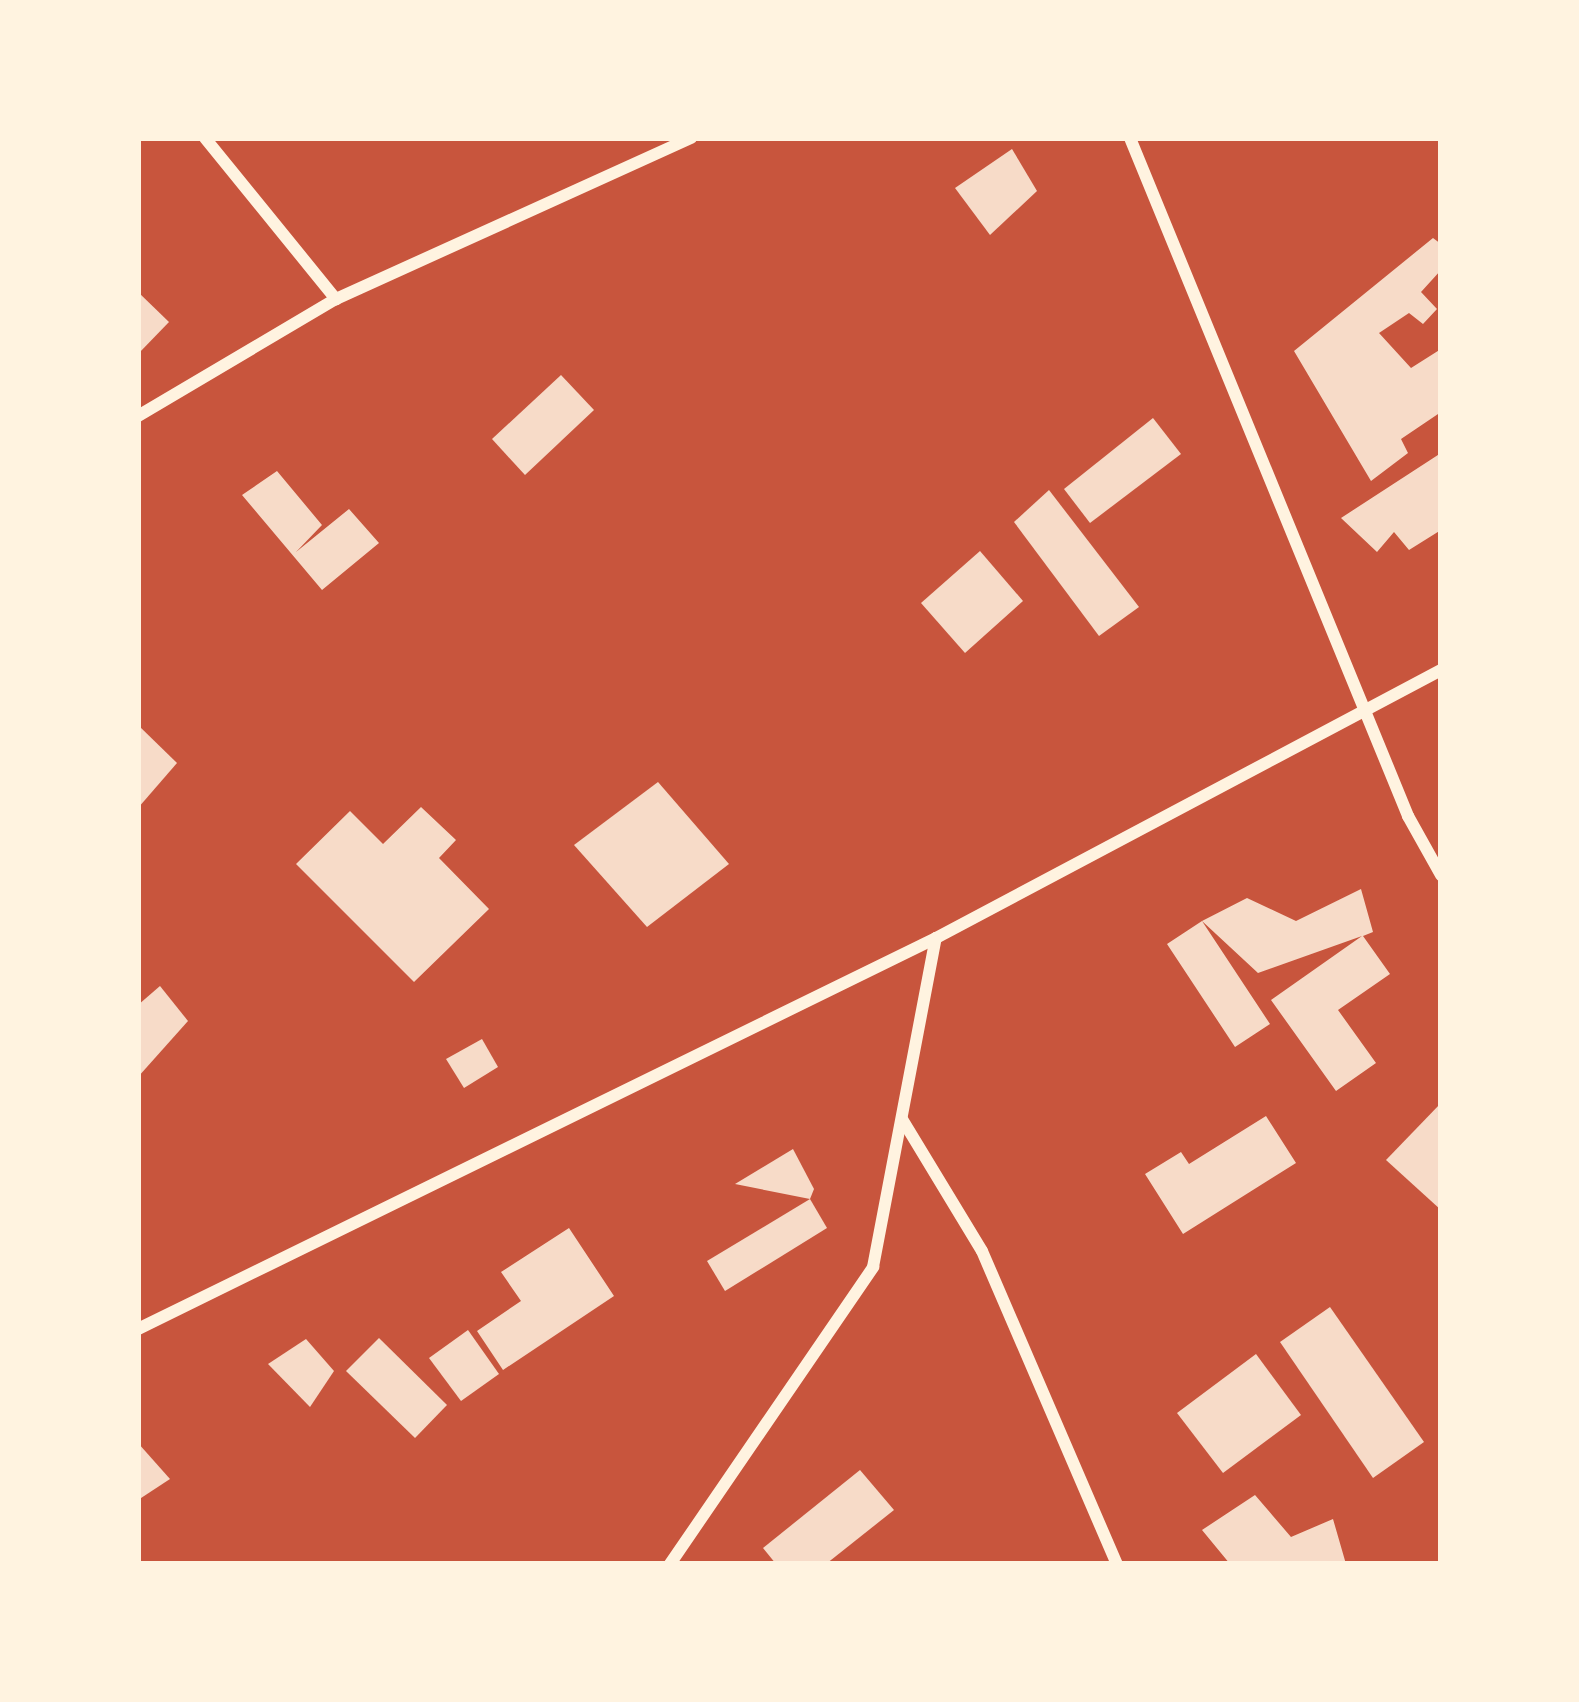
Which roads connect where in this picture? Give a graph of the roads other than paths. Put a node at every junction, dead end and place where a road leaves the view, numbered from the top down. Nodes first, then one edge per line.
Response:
1 (205, 138) edge
2 (691, 138) edge
3 (1130, 138) edge
4 (336, 299) junction
5 (138, 416) edge
6 (1441, 670) edge
7 (1367, 709) junction
8 (1441, 875) edge
9 (936, 938) junction
10 (902, 1119) junction
11 (138, 1329) edge
12 (670, 1564) edge
13 (1117, 1564) edge

1 - 4 street
2 - 4 street
3 - 7 street
4 - 5 street
6 - 7 street
7 - 8 street
7 - 9 street
9 - 10 street
9 - 11 street
10 - 12 street
10 - 13 street

